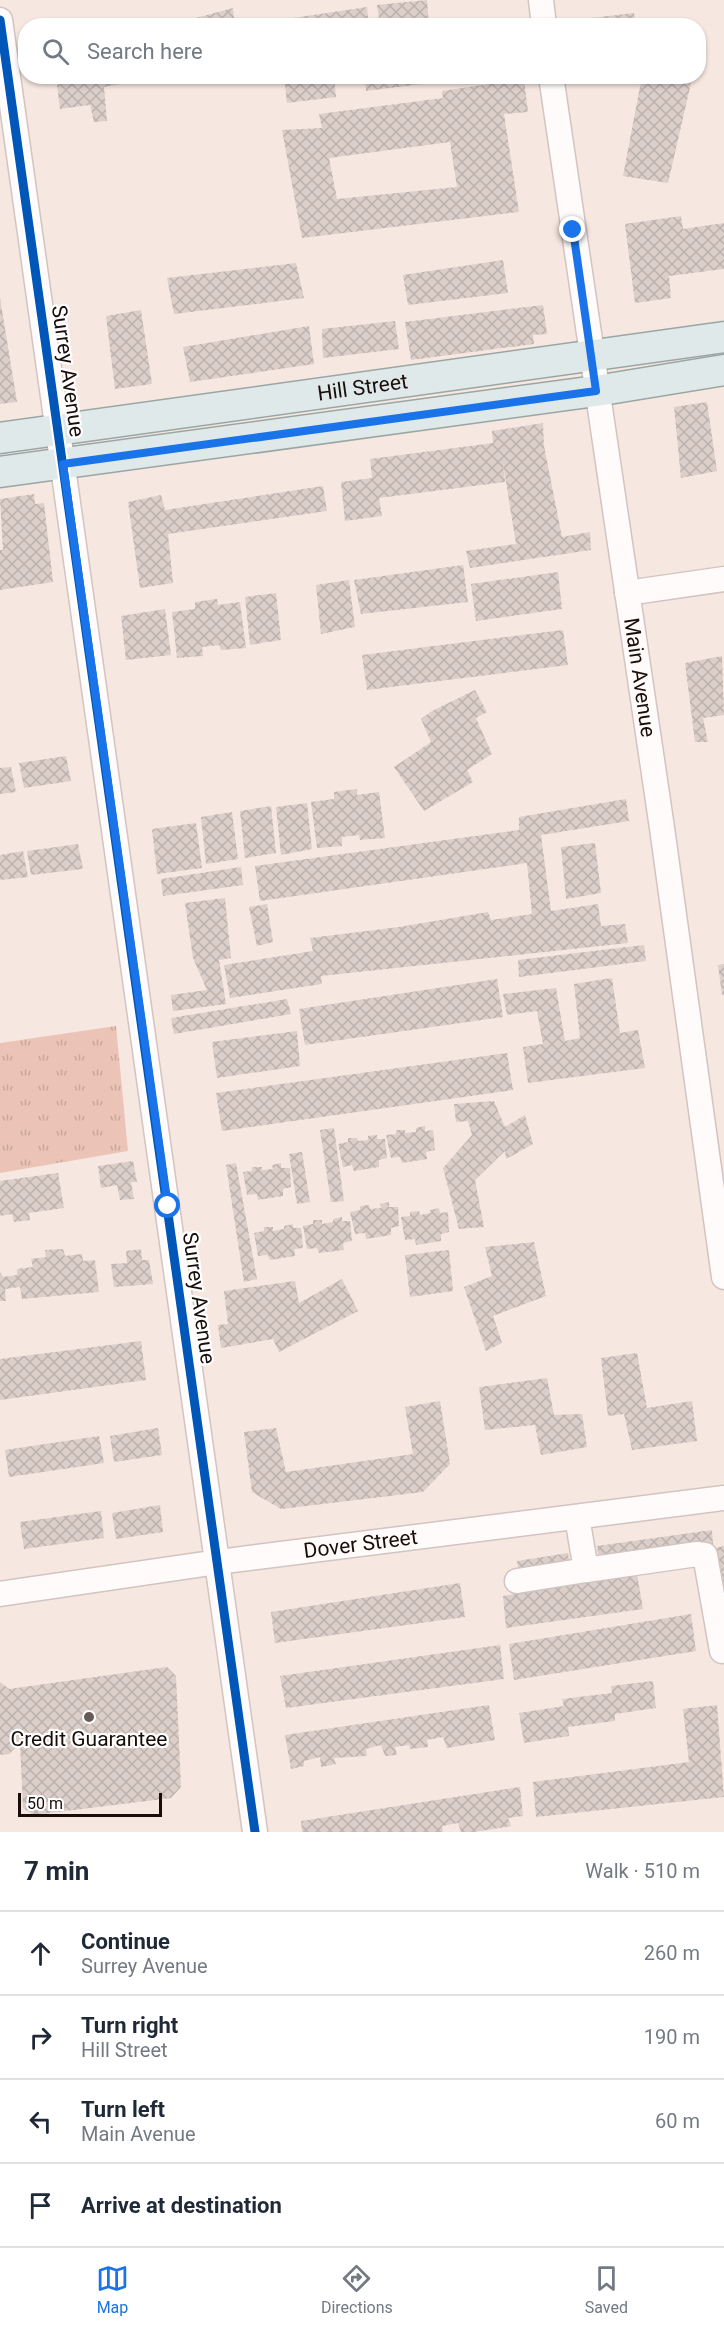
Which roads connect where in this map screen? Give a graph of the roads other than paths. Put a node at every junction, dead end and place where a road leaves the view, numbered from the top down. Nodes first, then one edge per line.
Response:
1 (541, 0) edge
2 (543, 18) edge
3 (0, 20) edge
4 (553, 84) edge
5 (724, 337) edge
6 (592, 357) junction
7 (724, 370) edge
8 (596, 391) junction
9 (58, 430) junction
10 (0, 438) edge
11 (63, 464) junction
12 (0, 471) edge
13 (724, 579) edge
14 (627, 593) junction
15 (724, 1277) edge
16 (724, 1497) edge
17 (577, 1516) junction
18 (218, 1562) junction
19 (586, 1570) junction
20 (517, 1581) dead end
21 (0, 1594) edge
22 (722, 1651) dead end
23 (255, 1832) edge

1 - 2 street
3 - 9 street, Surrey Avenue
4 - 6 street, Main Avenue
5 - 6 main road, Hill Street
6 - 8 street, Main Avenue
6 - 9 main road, Hill Street
7 - 8 main road, Hill Street
8 - 11 main road, Hill Street
8 - 14 street, Main Avenue
9 - 10 main road, Hill Street
9 - 11 street, Surrey Avenue
11 - 12 main road, Hill Street
11 - 18 street, Surrey Avenue
13 - 14 street
14 - 15 street, Main Avenue
16 - 17 street, Dover Street
17 - 18 street, Dover Street
17 - 19 street
18 - 21 street, Dover Street
18 - 23 street, Surrey Avenue
19 - 20 street
19 - 22 street

